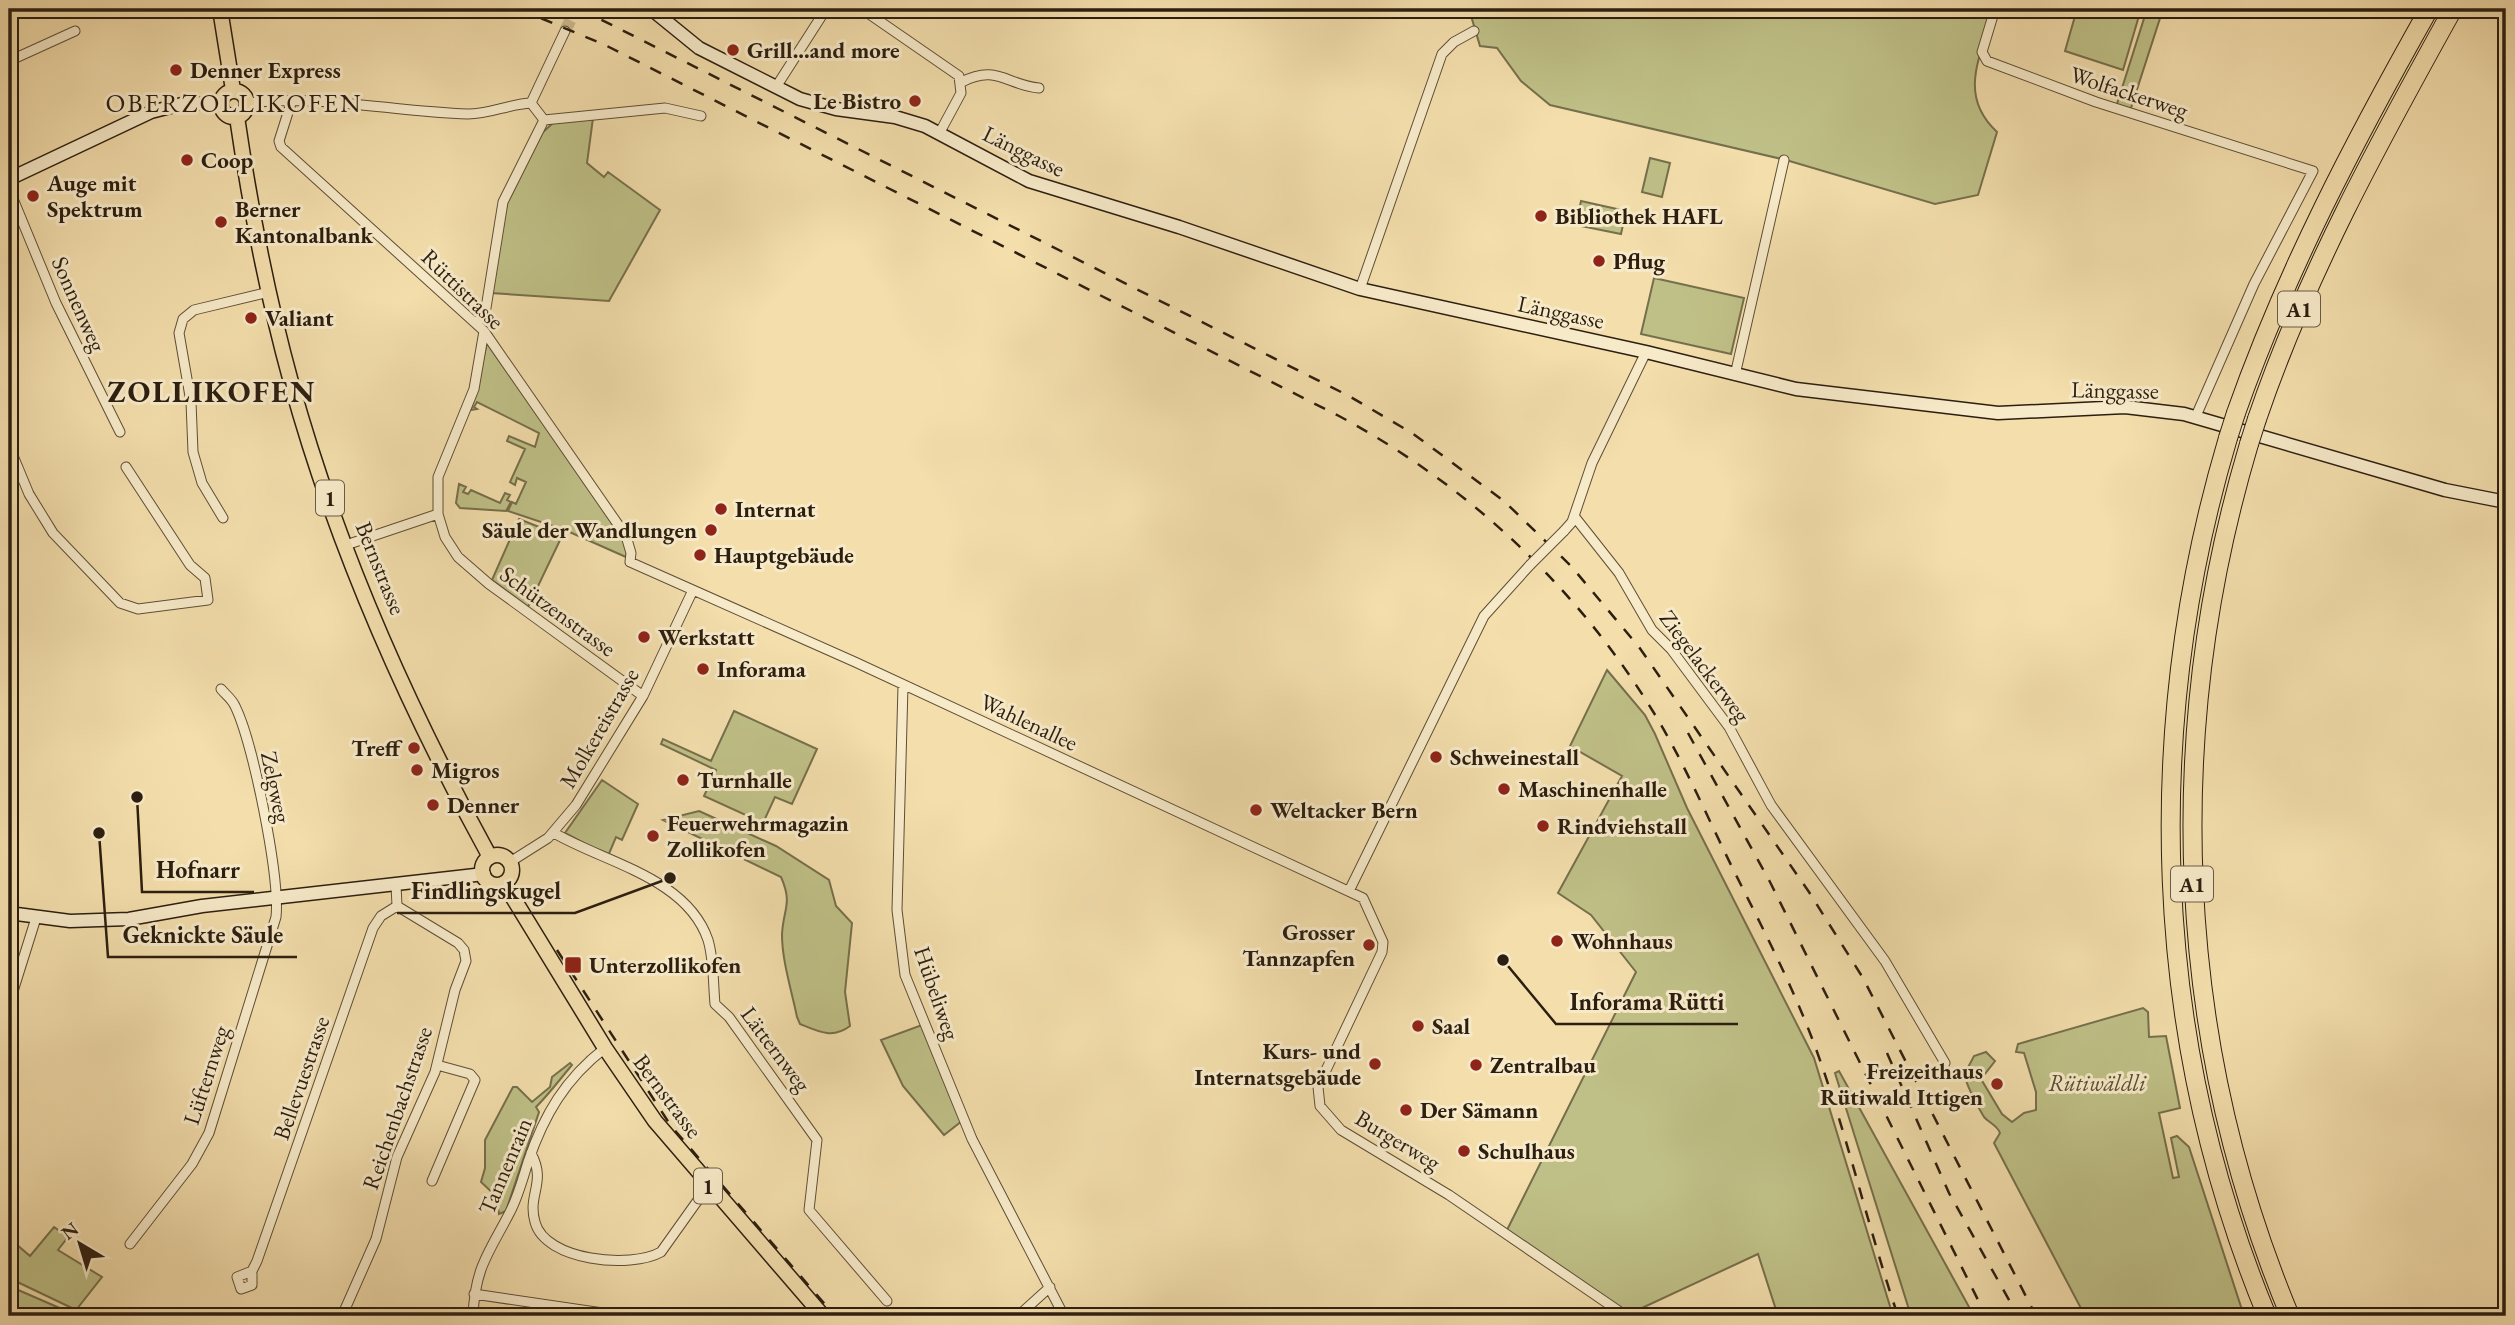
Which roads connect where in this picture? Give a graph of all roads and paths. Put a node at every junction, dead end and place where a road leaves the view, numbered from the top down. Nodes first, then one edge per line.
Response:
1 (220, 9) edge
2 (651, 9) edge
3 (826, 9) edge
4 (862, 9) edge
5 (1995, 9) edge
6 (2429, 9) edge
7 (2453, 9) edge
8 (1474, 30) dead end
9 (75, 31) dead end
10 (565, 31) tunnel mouth
11 (9, 61) edge
12 (962, 82) junction
13 (776, 87) junction
14 (1039, 88) dead end
15 (233, 90) junction
16 (292, 100) junction
17 (221, 103) junction
18 (247, 103) junction
19 (531, 103) junction
20 (701, 116) dead end
21 (237, 117) junction
22 (544, 120) junction
23 (940, 132) junction
24 (1784, 160) dead end
25 (9, 178) edge
26 (9, 189) edge
27 (1360, 289) junction
28 (269, 292) junction
29 (480, 328) junction
30 (1646, 352) junction
31 (1735, 375) junction
32 (2196, 416) junction
33 (120, 432) dead end
34 (9, 446) edge
35 (126, 467) dead end
36 (2506, 502) edge
37 (438, 514) junction
38 (1574, 516) junction
39 (223, 519) dead end
40 (346, 545) junction
41 (630, 562) joint
42 (693, 590) junction
43 (903, 685) junction
44 (221, 689) dead end
45 (643, 696) junction
46 (554, 833) junction
47 (490, 857) junction
48 (510, 862) junction
49 (484, 874) junction
50 (504, 883) junction
51 (396, 885) junction
52 (1349, 891) junction
53 (277, 898) junction
54 (397, 906) junction
55 (9, 913) edge
56 (36, 918) junction
57 (9, 1004) edge
58 (605, 1048) junction
59 (1945, 1063) dead end
60 (437, 1065) junction
61 (531, 1153) junction
62 (432, 1181) dead end
63 (708, 1186) junction
64 (130, 1244) dead end
65 (252, 1271) dead end
66 (1050, 1287) junction
67 (474, 1294) junction
68 (887, 1301) dead end
69 (342, 1316) edge
70 (473, 1316) edge
71 (623, 1316) edge
72 (822, 1316) edge
73 (1018, 1316) edge
74 (1064, 1316) edge
75 (1626, 1316) edge
76 (2267, 1316) edge
77 (2290, 1316) edge

1 - 15 main road
2 - 13 street, Länggasse
3 - 13 street
4 - 12 street
5 - 32 street, Wolfackerweg
6 - 76 highway, A1, bridge
7 - 77 highway, A1, bridge
8 - 27 street
9 - 11 street
10 - 19 street
12 - 14 street
12 - 23 street
13 - 23 street, Länggasse
15 - 17 main road
15 - 18 main road
16 - 18 street
16 - 19 street
16 - 29 street, Rüttistrasse
17 - 21 main road
17 - 25 street
18 - 21 main road
19 - 22 street
20 - 22 street
21 - 28 main road, Bernstrasse / 1
22 - 29 street, Schützenstrasse
23 - 27 street, Länggasse
24 - 31 street
26 - 33 street, Sonnenweg
27 - 30 street, Länggasse
28 - 39 street
28 - 40 main road, Bernstrasse / 1
29 - 37 street, Schützenstrasse
29 - 41 street, Rüttistrasse
30 - 31 street, Länggasse
30 - 38 street
31 - 32 street, Länggasse
32 - 36 street, Länggasse
34 - 35 street
37 - 40 street
37 - 45 street, Schützenstrasse
38 - 52 street, bridge
38 - 59 street, Ziegelackerweg
40 - 47 main road, Bernstrasse / 1
41 - 42 street, Wahlenallee
42 - 43 street, Wahlenallee
42 - 45 street, Molkereistrasse
43 - 52 street, Wahlenallee
43 - 66 street, Hübeliweg
44 - 53 street, Zelgweg
45 - 46 street, Molkereistrasse
46 - 48 street, Molkereistrasse
46 - 68 street, Lätternweg
47 - 48 main road
47 - 49 main road
48 - 50 main road
49 - 50 main road
49 - 51 street
50 - 58 main road, Bernstrasse / 1
51 - 53 street
51 - 54 street
52 - 75 street, Burgerweg
53 - 56 street
53 - 64 street, Lüfternweg
54 - 60 street, Reichenbachstrasse
54 - 65 street, Bellevuestrasse
55 - 56 street
56 - 57 street
58 - 61 street, Tannenrain
58 - 63 main road, Bernstrasse / 1
60 - 62 street
60 - 69 street, Reichenbachstrasse
61 - 63 street
61 - 67 street, Tannenrain
63 - 72 main road, Bernstrasse / 1
66 - 73 street
66 - 74 street, Hübeliweg
67 - 70 street, Tannenrain
67 - 71 street

